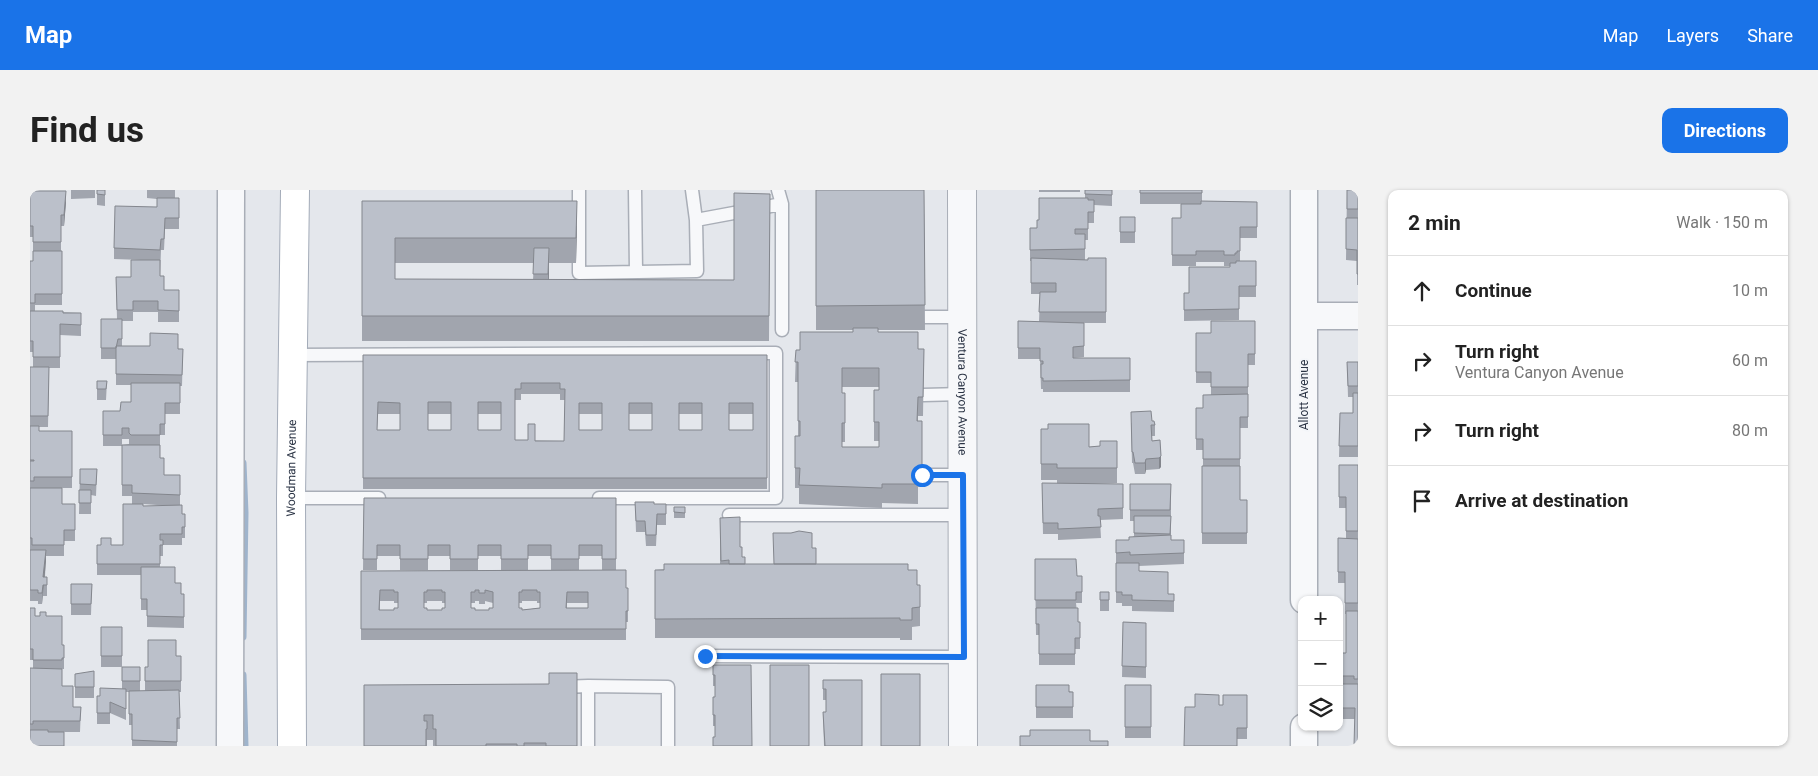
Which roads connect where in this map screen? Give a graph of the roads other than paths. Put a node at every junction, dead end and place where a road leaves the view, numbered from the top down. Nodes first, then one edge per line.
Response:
1 (232, 190) edge
2 (295, 190) edge
3 (579, 190) edge
4 (635, 190) edge
5 (692, 190) edge
6 (778, 190) edge
7 (962, 190) edge
8 (1304, 190) edge
9 (782, 204) junction
10 (696, 220) junction
11 (636, 272) junction
12 (1304, 316) junction
13 (1358, 316) edge
14 (925, 317) edge
15 (962, 317) junction
16 (782, 330) dead end
17 (292, 354) junction
18 (963, 394) junction
19 (923, 395) edge
20 (922, 475) edge
21 (963, 475) junction
22 (291, 498) junction
23 (391, 498) edge
24 (588, 498) edge
25 (730, 515) edge
26 (963, 515) junction
27 (1304, 596) edge
28 (705, 656) dead end
29 (964, 657) junction
30 (588, 686) junction
31 (548, 687) edge
32 (1304, 731) edge
33 (230, 746) edge
34 (292, 746) edge
35 (588, 746) edge
36 (668, 746) edge
37 (964, 746) edge
38 (1304, 746) edge

1 - 33 street
2 - 17 main road, Woodman Avenue
3 - 11 lane
4 - 11 lane
5 - 10 lane
6 - 9 lane
7 - 15 street, Ventura Canyon Avenue
8 - 12 street, Allott Avenue
9 - 10 lane
9 - 16 lane
10 - 11 lane
12 - 13 street
12 - 27 street, Allott Avenue
14 - 15 lane
15 - 18 street, Ventura Canyon Avenue
17 - 22 main road, Woodman Avenue
17 - 24 lane
18 - 19 lane
18 - 21 street, Ventura Canyon Avenue
20 - 21 lane
21 - 26 street, Ventura Canyon Avenue
22 - 23 lane
22 - 34 main road, Woodman Avenue
25 - 26 lane
26 - 29 street, Ventura Canyon Avenue
28 - 29 lane
29 - 37 street, Ventura Canyon Avenue
30 - 31 lane
30 - 35 lane
30 - 36 lane
32 - 38 street

